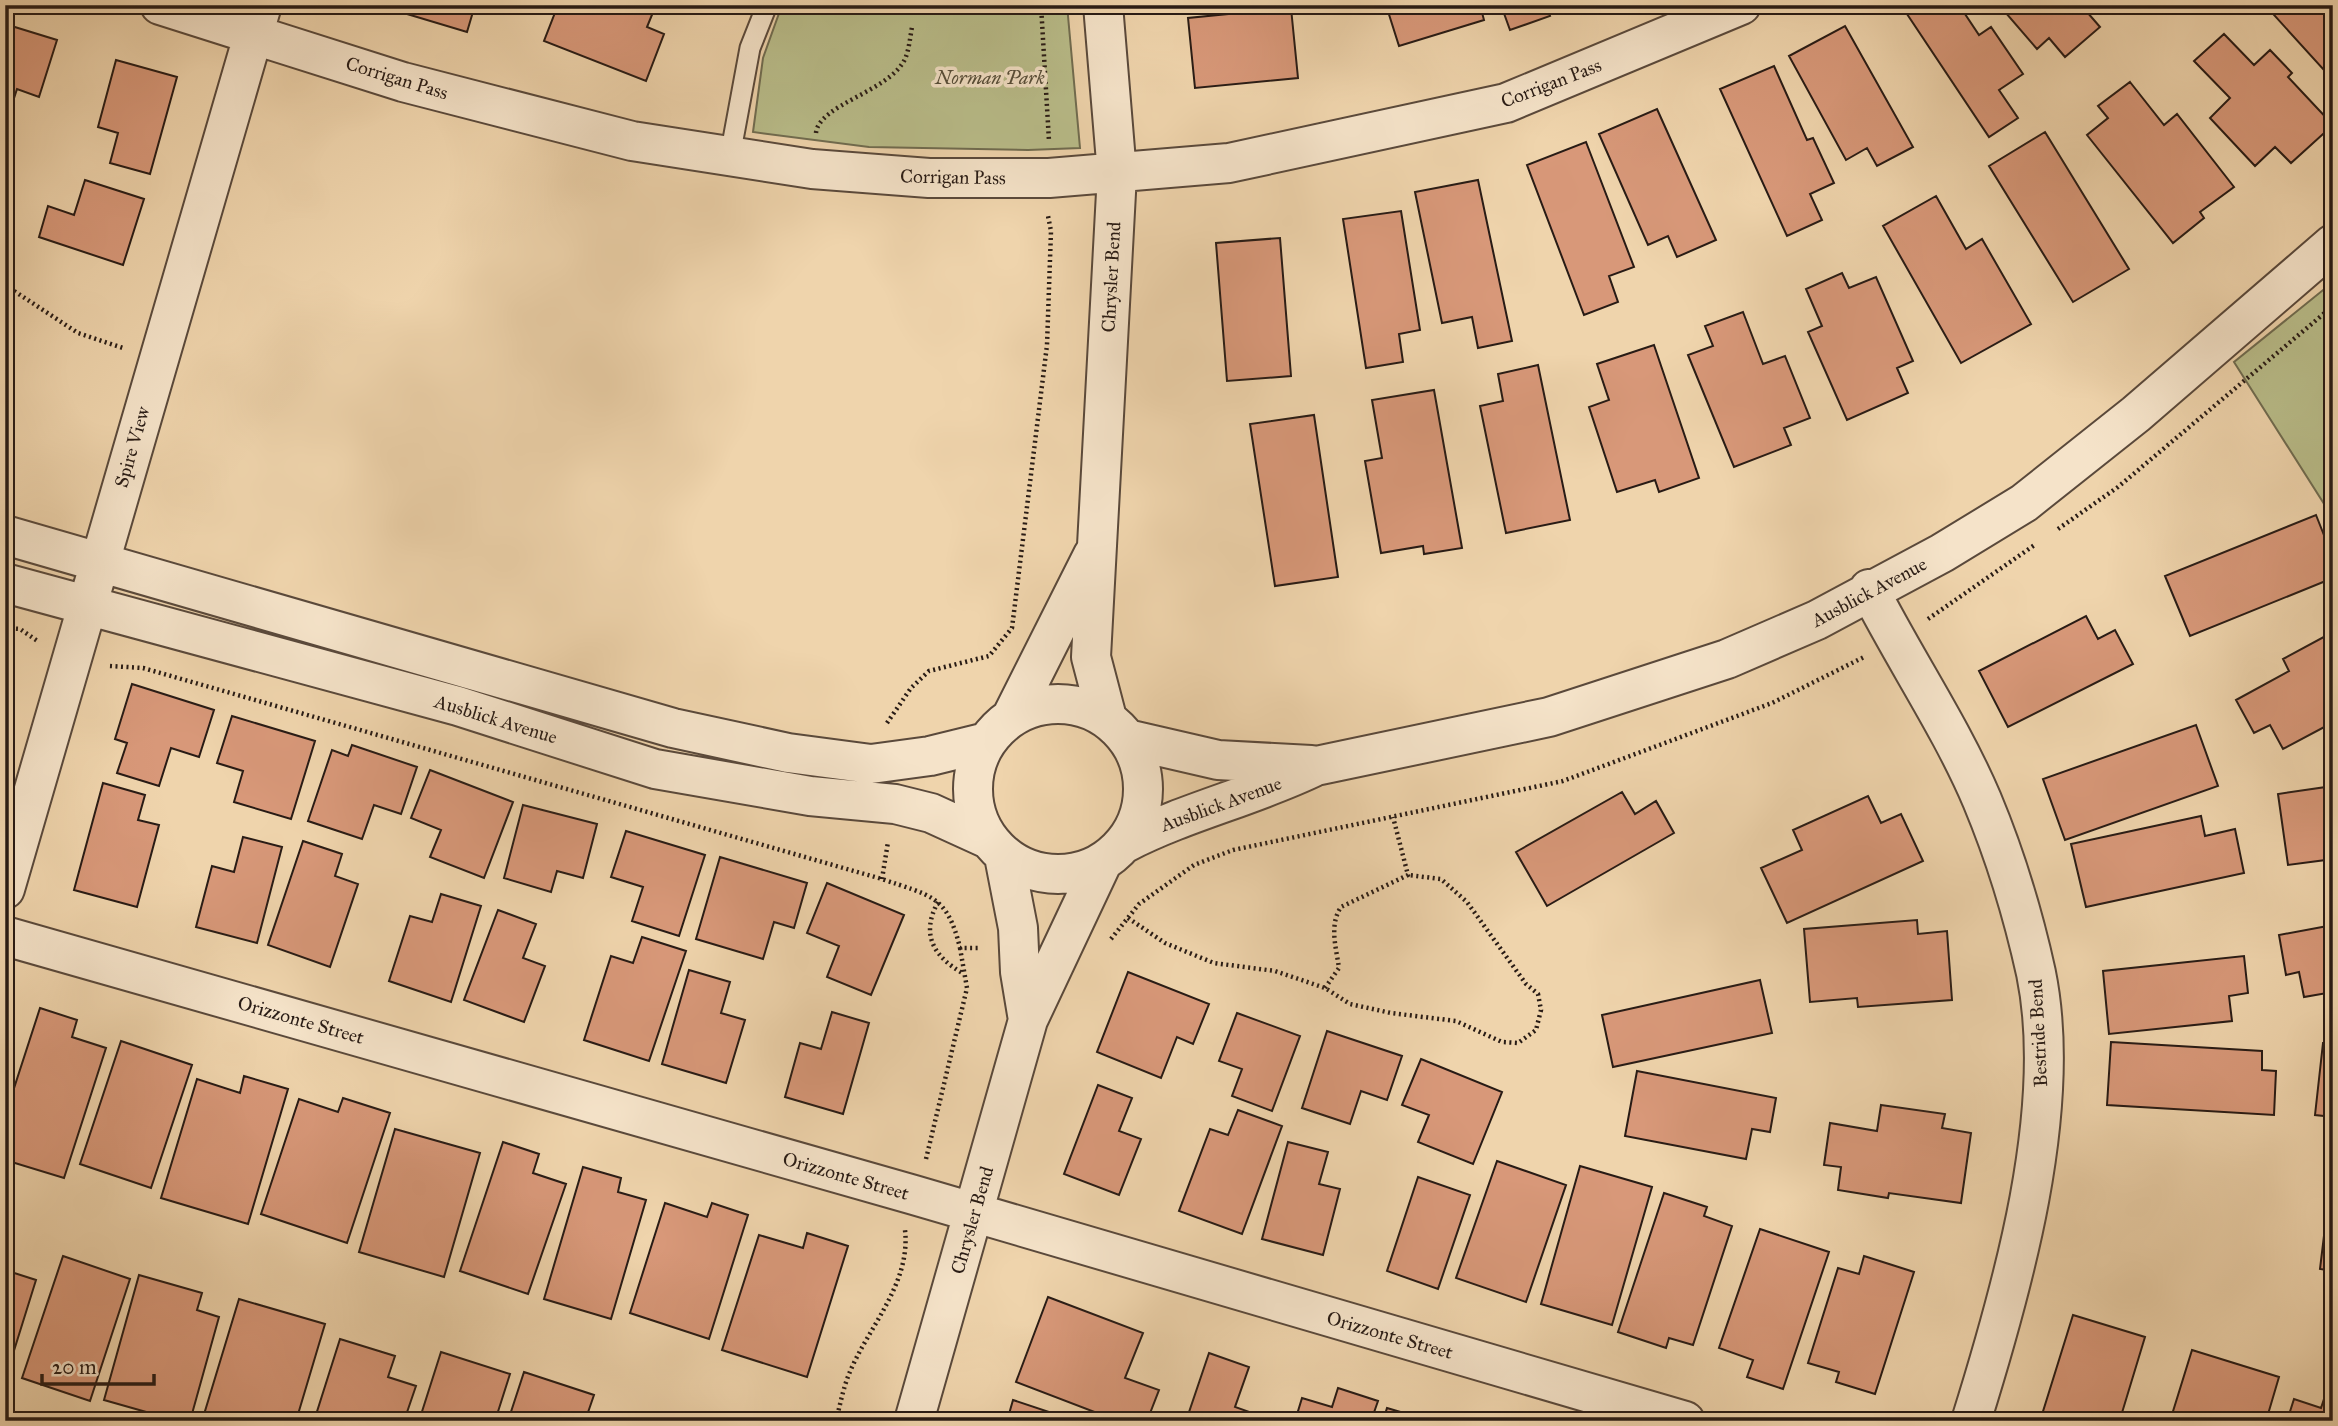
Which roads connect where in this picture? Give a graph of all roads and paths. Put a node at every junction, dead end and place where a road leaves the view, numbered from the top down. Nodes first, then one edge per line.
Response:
1 (160, 5) edge
2 (767, 5) edge
3 (1041, 5) edge
4 (1102, 5) edge
5 (1741, 5) edge
6 (257, 19) edge
7 (912, 27) dead end
8 (816, 133) dead end
9 (1049, 148) dead end
10 (730, 156) junction
11 (1117, 174) junction
12 (1047, 208) dead end
13 (2333, 244) edge
14 (5, 285) edge
15 (123, 348) dead end
16 (5, 535) edge
17 (1096, 550) junction
18 (98, 563) junction
19 (5, 583) edge
20 (1870, 589) junction
21 (88, 607) junction
22 (5, 628) edge
23 (43, 645) dead end
24 (1862, 658) dead end
25 (109, 666) dead end
26 (1000, 729) junction
27 (1117, 729) junction
28 (888, 731) dead end
29 (1317, 766) junction
30 (1393, 817) junction
31 (890, 833) dead end
32 (996, 847) junction
33 (1114, 853) junction
34 (1408, 875) junction
35 (882, 879) junction
36 (5, 889) edge
37 (938, 902) junction
38 (1128, 918) junction
39 (5, 936) edge
40 (960, 948) junction
41 (983, 948) dead end
42 (1102, 950) dead end
43 (965, 974) junction
44 (1325, 988) junction
45 (1028, 1020) junction
46 (925, 1162) dead end
47 (973, 1214) junction
48 (904, 1224) dead end
49 (836, 1421) edge
50 (914, 1421) edge
51 (1685, 1421) edge
52 (1971, 1421) edge

1 - 6 street, Corrigan Pass
2 - 10 lane
3 - 9 path
4 - 11 street, Chrysler Bend
5 - 11 street, Corrigan Pass
6 - 10 street, Corrigan Pass
6 - 18 street, Spire View
7 - 8 path
10 - 11 street, Corrigan Pass
11 - 17 street, Chrysler Bend
12 - 28 path
13 - 20 street, Ausblick Avenue
14 - 15 path
16 - 18 street, Ausblick Avenue
17 - 26 street, Chrysler Bend
17 - 27 street, Chrysler Bend
18 - 21 street, Spire View
18 - 26 street, Ausblick Avenue
19 - 21 street, Ausblick Avenue
20 - 29 street, Ausblick Avenue
20 - 52 street, Bestride Bend
21 - 32 street, Ausblick Avenue
21 - 36 street, Spire View
22 - 23 path
24 - 30 path
25 - 35 path
26 - 27 street
26 - 32 street
27 - 29 street, Ausblick Avenue
27 - 33 street
29 - 33 street, Ausblick Avenue
30 - 34 path
30 - 38 path
31 - 35 path
32 - 33 street
32 - 45 street, Chrysler Bend
33 - 45 street, Chrysler Bend
34 - 44 path
34 - 44 path
35 - 37 path
37 - 40 path
37 - 43 path
38 - 42 path
38 - 44 path
39 - 47 street, Orizzonte Street
40 - 41 path
40 - 43 path
43 - 46 path
45 - 47 street, Chrysler Bend
47 - 50 street, Chrysler Bend
47 - 51 street, Orizzonte Street
48 - 49 path

